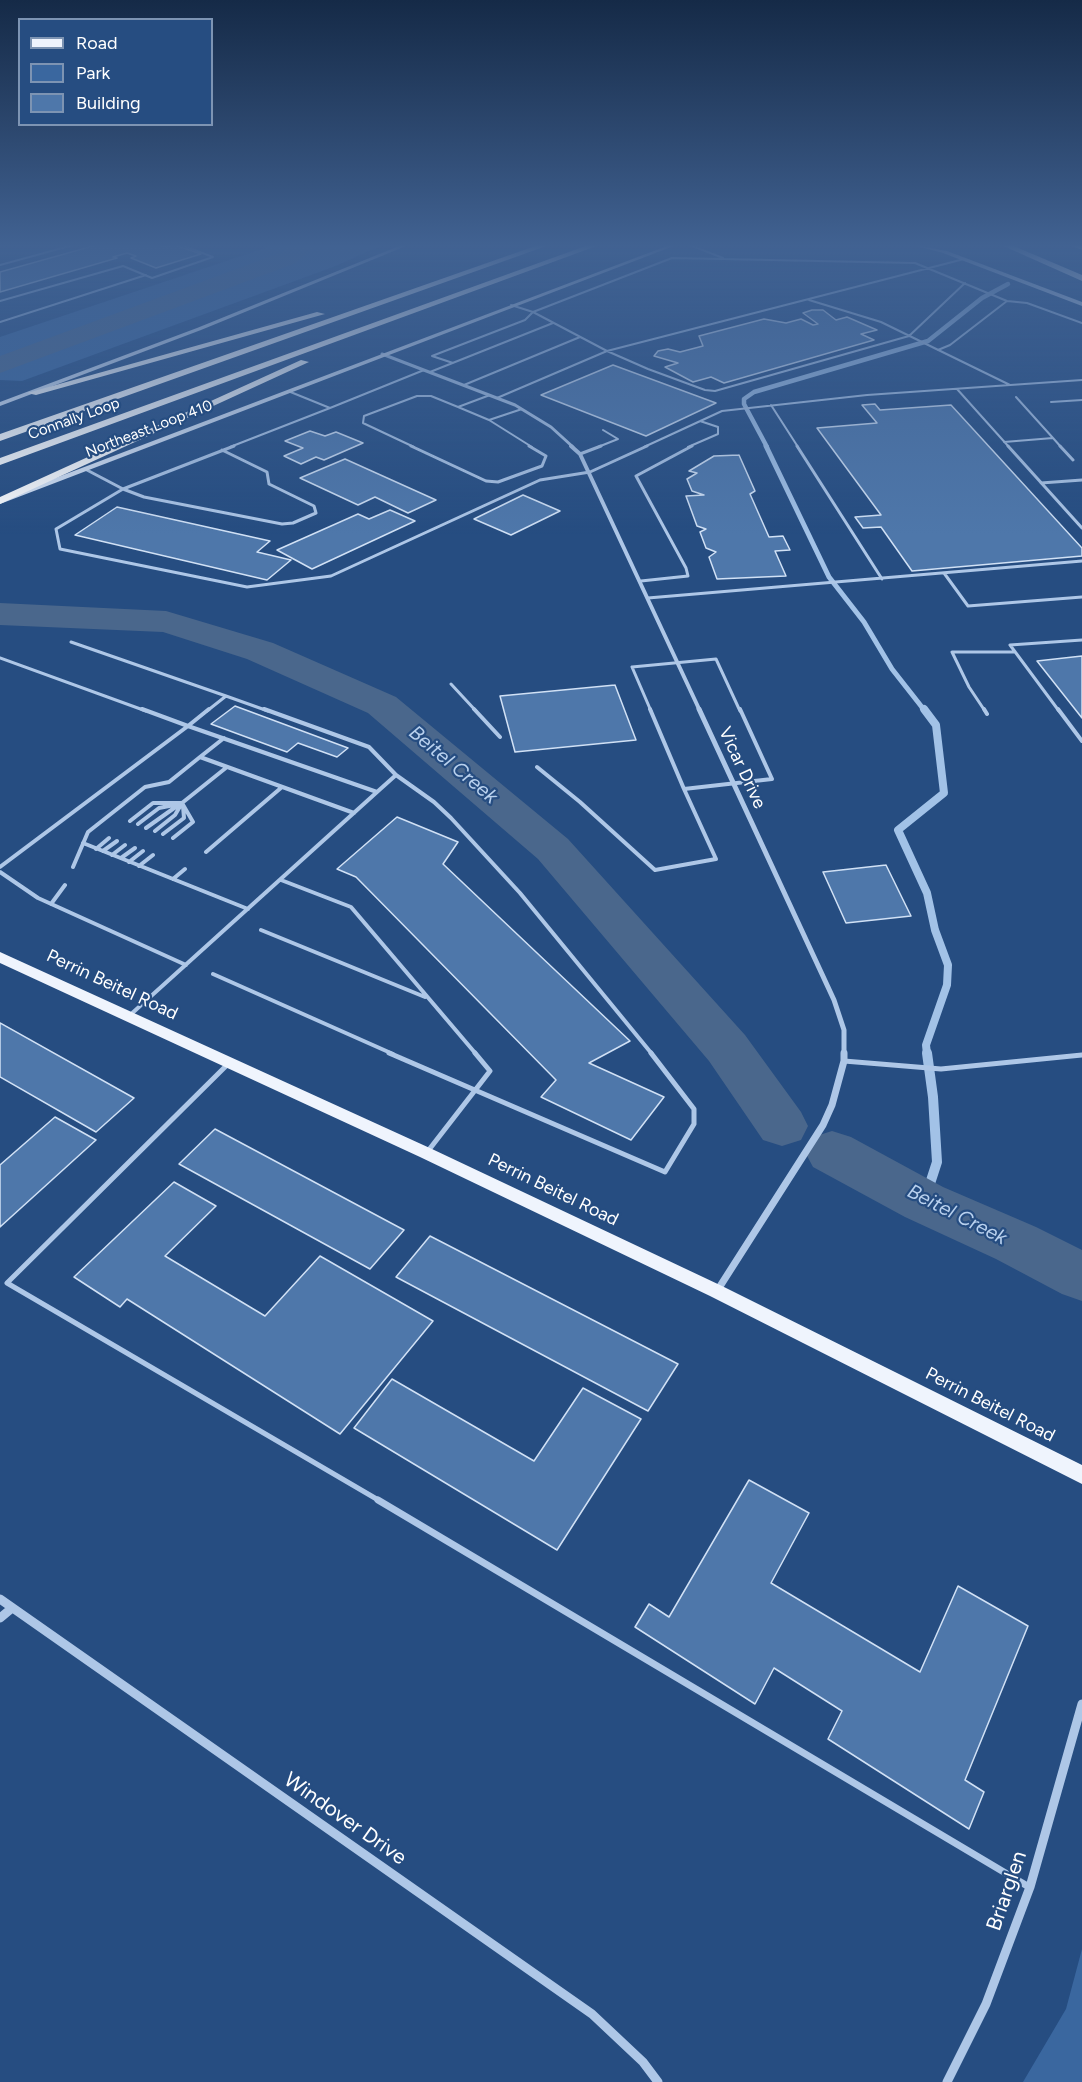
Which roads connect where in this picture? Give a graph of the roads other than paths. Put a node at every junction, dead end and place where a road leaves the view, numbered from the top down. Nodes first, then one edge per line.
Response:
1 (163, 341) edge
2 (219, 341) edge
3 (275, 341) edge
4 (327, 341) edge
5 (350, 341) edge
6 (416, 341) edge
7 (470, 341) edge
8 (508, 341) edge
9 (570, 341) edge
10 (588, 341) edge
11 (646, 341) edge
12 (891, 341) edge
13 (919, 341) edge
14 (956, 341) edge
15 (938, 350) junction
16 (607, 351) junction
17 (382, 354) junction
18 (453, 363) junction
19 (427, 371) junction
20 (1082, 380) edge
21 (464, 385) junction
22 (1010, 385) junction
23 (957, 389) junction
24 (287, 390) junction
25 (32, 393) junction
26 (490, 395) junction
27 (1016, 397) dead end
28 (497, 398) junction
29 (1082, 400) edge
30 (1052, 402) dead end
31 (0, 404) edge
32 (771, 405) junction
33 (458, 407) junction
34 (330, 408) junction
35 (522, 409) junction
36 (489, 420) junction
37 (700, 421) junction
38 (603, 430) dead end
39 (0, 438) edge
40 (1053, 438) junction
41 (1004, 442) junction
42 (222, 450) junction
43 (580, 454) junction
44 (1073, 460) dead end
45 (0, 462) edge
46 (85, 468) junction
47 (590, 472) junction
48 (1082, 480) edge
49 (1041, 483) junction
50 (123, 489) junction
51 (0, 501) edge
52 (1082, 528) edge
53 (1082, 561) edge
54 (944, 573) junction
55 (882, 579) junction
56 (640, 581) junction
57 (1082, 597) edge
58 (648, 598) junction
59 (1082, 640) edge
60 (71, 642) dead end
61 (1014, 652) junction
62 (0, 658) edge
63 (678, 662) junction
64 (451, 684) dead end
65 (226, 696) junction
66 (987, 714) dead end
67 (188, 726) junction
68 (500, 736) dead end
69 (224, 738) junction
70 (1082, 741) edge
71 (200, 757) junction
72 (227, 767) junction
73 (537, 767) dead end
74 (396, 775) junction
75 (734, 783) junction
76 (282, 787) junction
77 (684, 789) junction
78 (376, 792) junction
79 (182, 803) junction
80 (354, 813) junction
81 (130, 821) dead end
82 (138, 824) dead end
83 (146, 828) dead end
84 (155, 831) dead end
85 (164, 834) dead end
86 (109, 838) dead end
87 (173, 838) dead end
88 (117, 841) dead end
89 (83, 843) junction
90 (125, 844) dead end
91 (135, 848) dead end
92 (96, 849) junction
93 (103, 851) junction
94 (143, 851) dead end
95 (206, 852) dead end
96 (112, 855) junction
97 (153, 855) dead end
98 (121, 858) junction
99 (129, 862) junction
100 (140, 866) junction
101 (0, 867) edge
102 (73, 867) dead end
103 (185, 868) dead end
104 (0, 872) edge
105 (173, 879) junction
106 (281, 879) junction
107 (65, 885) dead end
108 (51, 904) junction
109 (248, 909) junction
110 (261, 930) dead end
111 (0, 957) edge
112 (186, 965) junction
113 (213, 974) dead end
114 (426, 998) junction
115 (129, 1016) junction
116 (1082, 1055) edge
117 (844, 1061) junction
118 (230, 1062) junction
119 (475, 1091) junction
120 (426, 1153) junction
121 (0, 1279) edge
122 (7, 1283) junction
123 (716, 1292) junction
124 (1082, 1475) edge
125 (0, 1599) edge
126 (12, 1608) junction
127 (0, 1618) edge
128 (1082, 1704) edge
129 (1030, 1887) junction
130 (658, 2082) edge
131 (947, 2082) edge

1 - 25 main road
2 - 25 highway
3 - 39 highway, Connally Loop
4 - 45 highway, Connally Loop
5 - 51 highway
6 - 17 main road, Northeast Loop 410
7 - 18 lane
8 - 18 lane
9 - 21 lane
10 - 16 lane
11 - 16 lane
12 - 16 lane
13 - 15 lane
14 - 15 lane
15 - 22 lane
16 - 28 lane
17 - 19 street, Vicar Drive
17 - 24 main road, Northeast Loop 410
18 - 19 lane
19 - 21 street, Vicar Drive
19 - 34 lane
20 - 22 lane
21 - 26 street, Vicar Drive
22 - 23 lane
23 - 32 lane
23 - 41 lane
24 - 34 lane
24 - 46 main road, Northeast Loop 410
25 - 31 main road
26 - 28 street, Vicar Drive
26 - 33 lane
27 - 40 lane
28 - 35 street, Vicar Drive
29 - 30 lane
32 - 37 lane
32 - 55 lane
33 - 36 lane
33 - 36 lane
34 - 42 lane
35 - 36 lane
35 - 43 street, Vicar Drive
37 - 47 lane
37 - 56 lane
38 - 43 lane
40 - 41 lane
40 - 44 lane
41 - 49 lane
42 - 50 lane
42 - 50 lane
43 - 47 street, Vicar Drive
46 - 50 lane
46 - 51 main road, Northeast Loop 410
47 - 50 lane
47 - 56 street, Vicar Drive
48 - 49 lane
49 - 52 lane
53 - 54 lane
54 - 55 lane
54 - 57 lane
55 - 58 lane
56 - 58 street, Vicar Drive
58 - 63 street, Vicar Drive
59 - 61 lane
60 - 65 lane
61 - 66 lane
61 - 70 lane
62 - 67 lane
63 - 75 street, Vicar Drive
63 - 75 lane
63 - 77 lane
64 - 68 lane
65 - 67 lane
65 - 74 lane
67 - 69 lane
67 - 101 lane
69 - 71 lane
69 - 78 lane
71 - 72 lane
71 - 89 lane
72 - 76 lane
72 - 79 lane
73 - 77 lane
74 - 78 lane
74 - 119 lane
75 - 77 lane
75 - 117 street, Vicar Drive
76 - 80 lane
76 - 95 lane
78 - 80 lane
79 - 81 lane
79 - 82 lane
79 - 83 lane
79 - 84 lane
79 - 85 lane
79 - 87 lane
80 - 106 lane
86 - 92 lane
88 - 93 lane
89 - 92 lane
89 - 102 lane
90 - 96 lane
91 - 98 lane
92 - 93 lane
93 - 96 lane
94 - 99 lane
96 - 98 lane
97 - 100 lane
98 - 99 lane
99 - 100 lane
100 - 105 lane
103 - 105 lane
104 - 108 lane
105 - 109 lane
106 - 109 lane
106 - 114 lane
107 - 108 lane
108 - 112 lane
109 - 112 lane
110 - 114 lane
111 - 115 main road, Perrin Beitel Road
112 - 115 lane
113 - 119 lane
114 - 119 lane
115 - 118 main road, Perrin Beitel Road
116 - 117 lane
117 - 123 street, Vicar Drive
118 - 120 main road, Perrin Beitel Road
118 - 122 lane
119 - 120 lane
120 - 123 main road, Perrin Beitel Road
121 - 122 lane
122 - 129 lane
123 - 124 main road, Perrin Beitel Road
125 - 126 street, Windover Drive
126 - 127 street
126 - 130 street, Windover Drive
128 - 129 street, Briarglen
129 - 131 street, Briarglen

